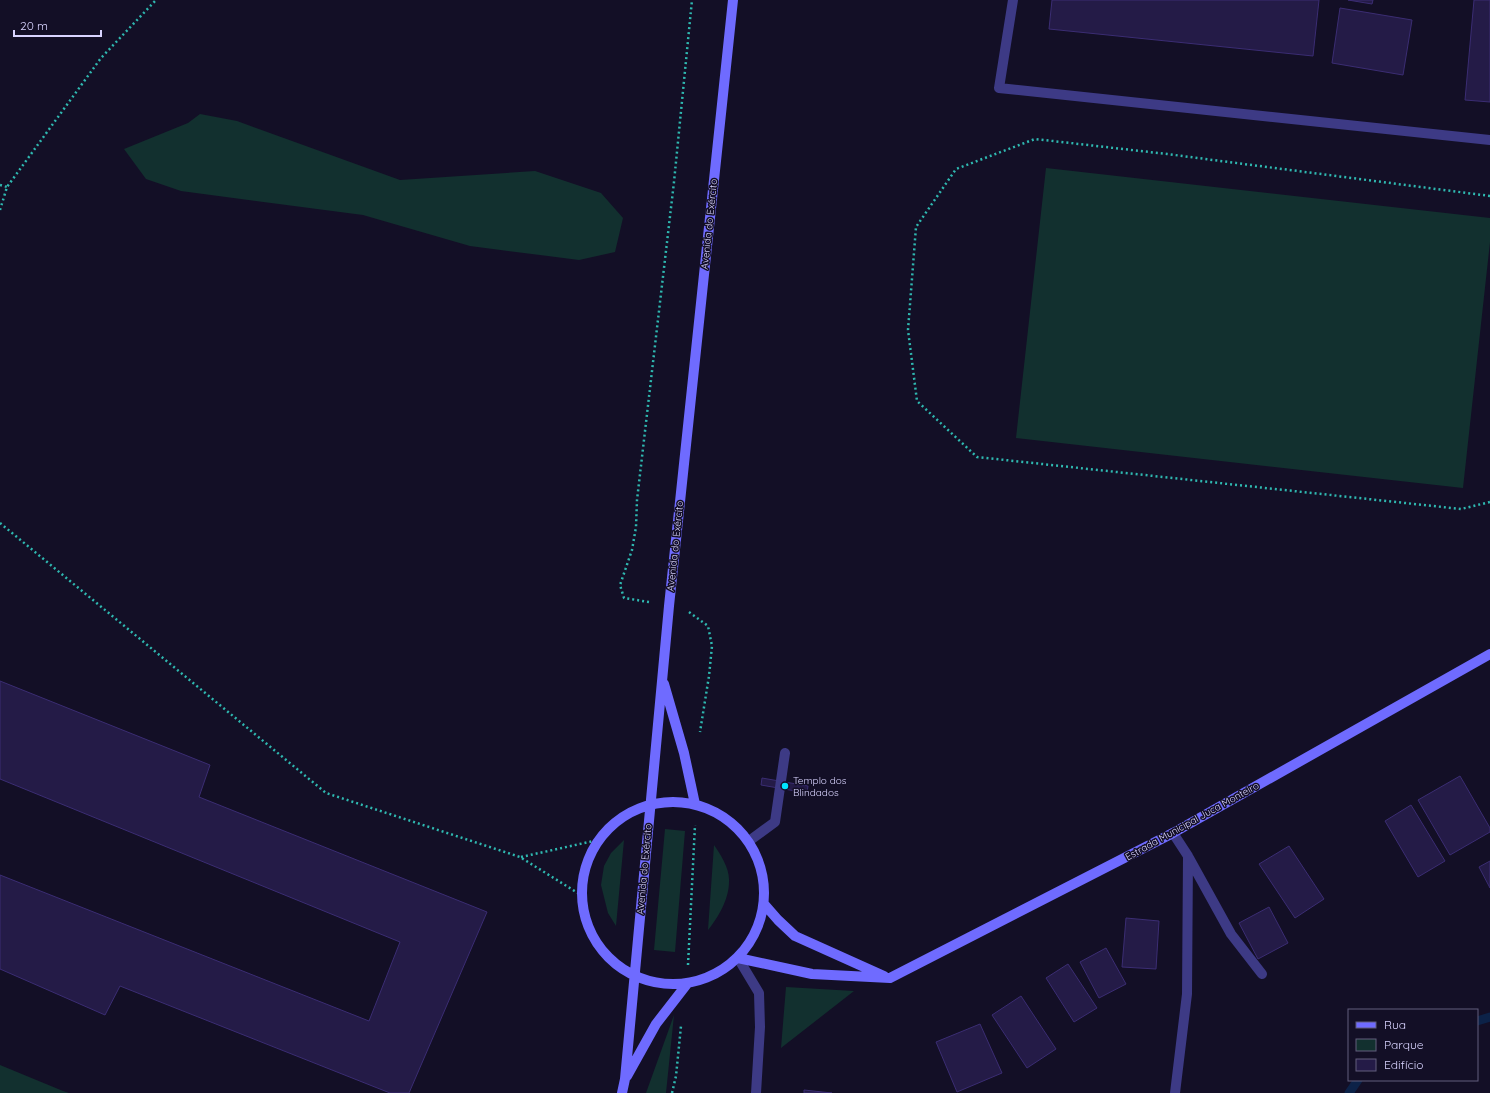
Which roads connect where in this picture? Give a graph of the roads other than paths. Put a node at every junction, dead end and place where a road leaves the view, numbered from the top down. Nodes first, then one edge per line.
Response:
1 (733, 0) edge
2 (1013, 0) edge
3 (1490, 140) edge
4 (1490, 654) edge
5 (663, 680) junction
6 (786, 753) dead end
7 (650, 804) junction
8 (696, 804) junction
9 (1173, 833) junction
10 (749, 842) junction
11 (1188, 856) junction
12 (764, 904) junction
13 (738, 958) junction
14 (635, 972) junction
15 (1262, 974) dead end
16 (890, 978) junction
17 (687, 984) junction
18 (625, 1079) junction
19 (622, 1093) edge
20 (756, 1093) edge
21 (1175, 1093) edge

1 - 5 street, Avenida do Exército
2 - 3 street
4 - 9 street, Estrada Municipal Juca Monteiro
5 - 7 street, Avenida do Exército
5 - 8 street
6 - 10 street
7 - 8 street
7 - 14 street, Avenida do Exército
7 - 14 street
8 - 10 street
9 - 11 street
9 - 16 street, Estrada Municipal Juca Monteiro
10 - 12 street
11 - 15 street
11 - 21 street
12 - 13 street
12 - 16 street
13 - 16 street
13 - 17 street
13 - 20 street
14 - 17 street
14 - 18 street, Avenida do Exército
17 - 18 street
18 - 19 street, Avenida do Exército

